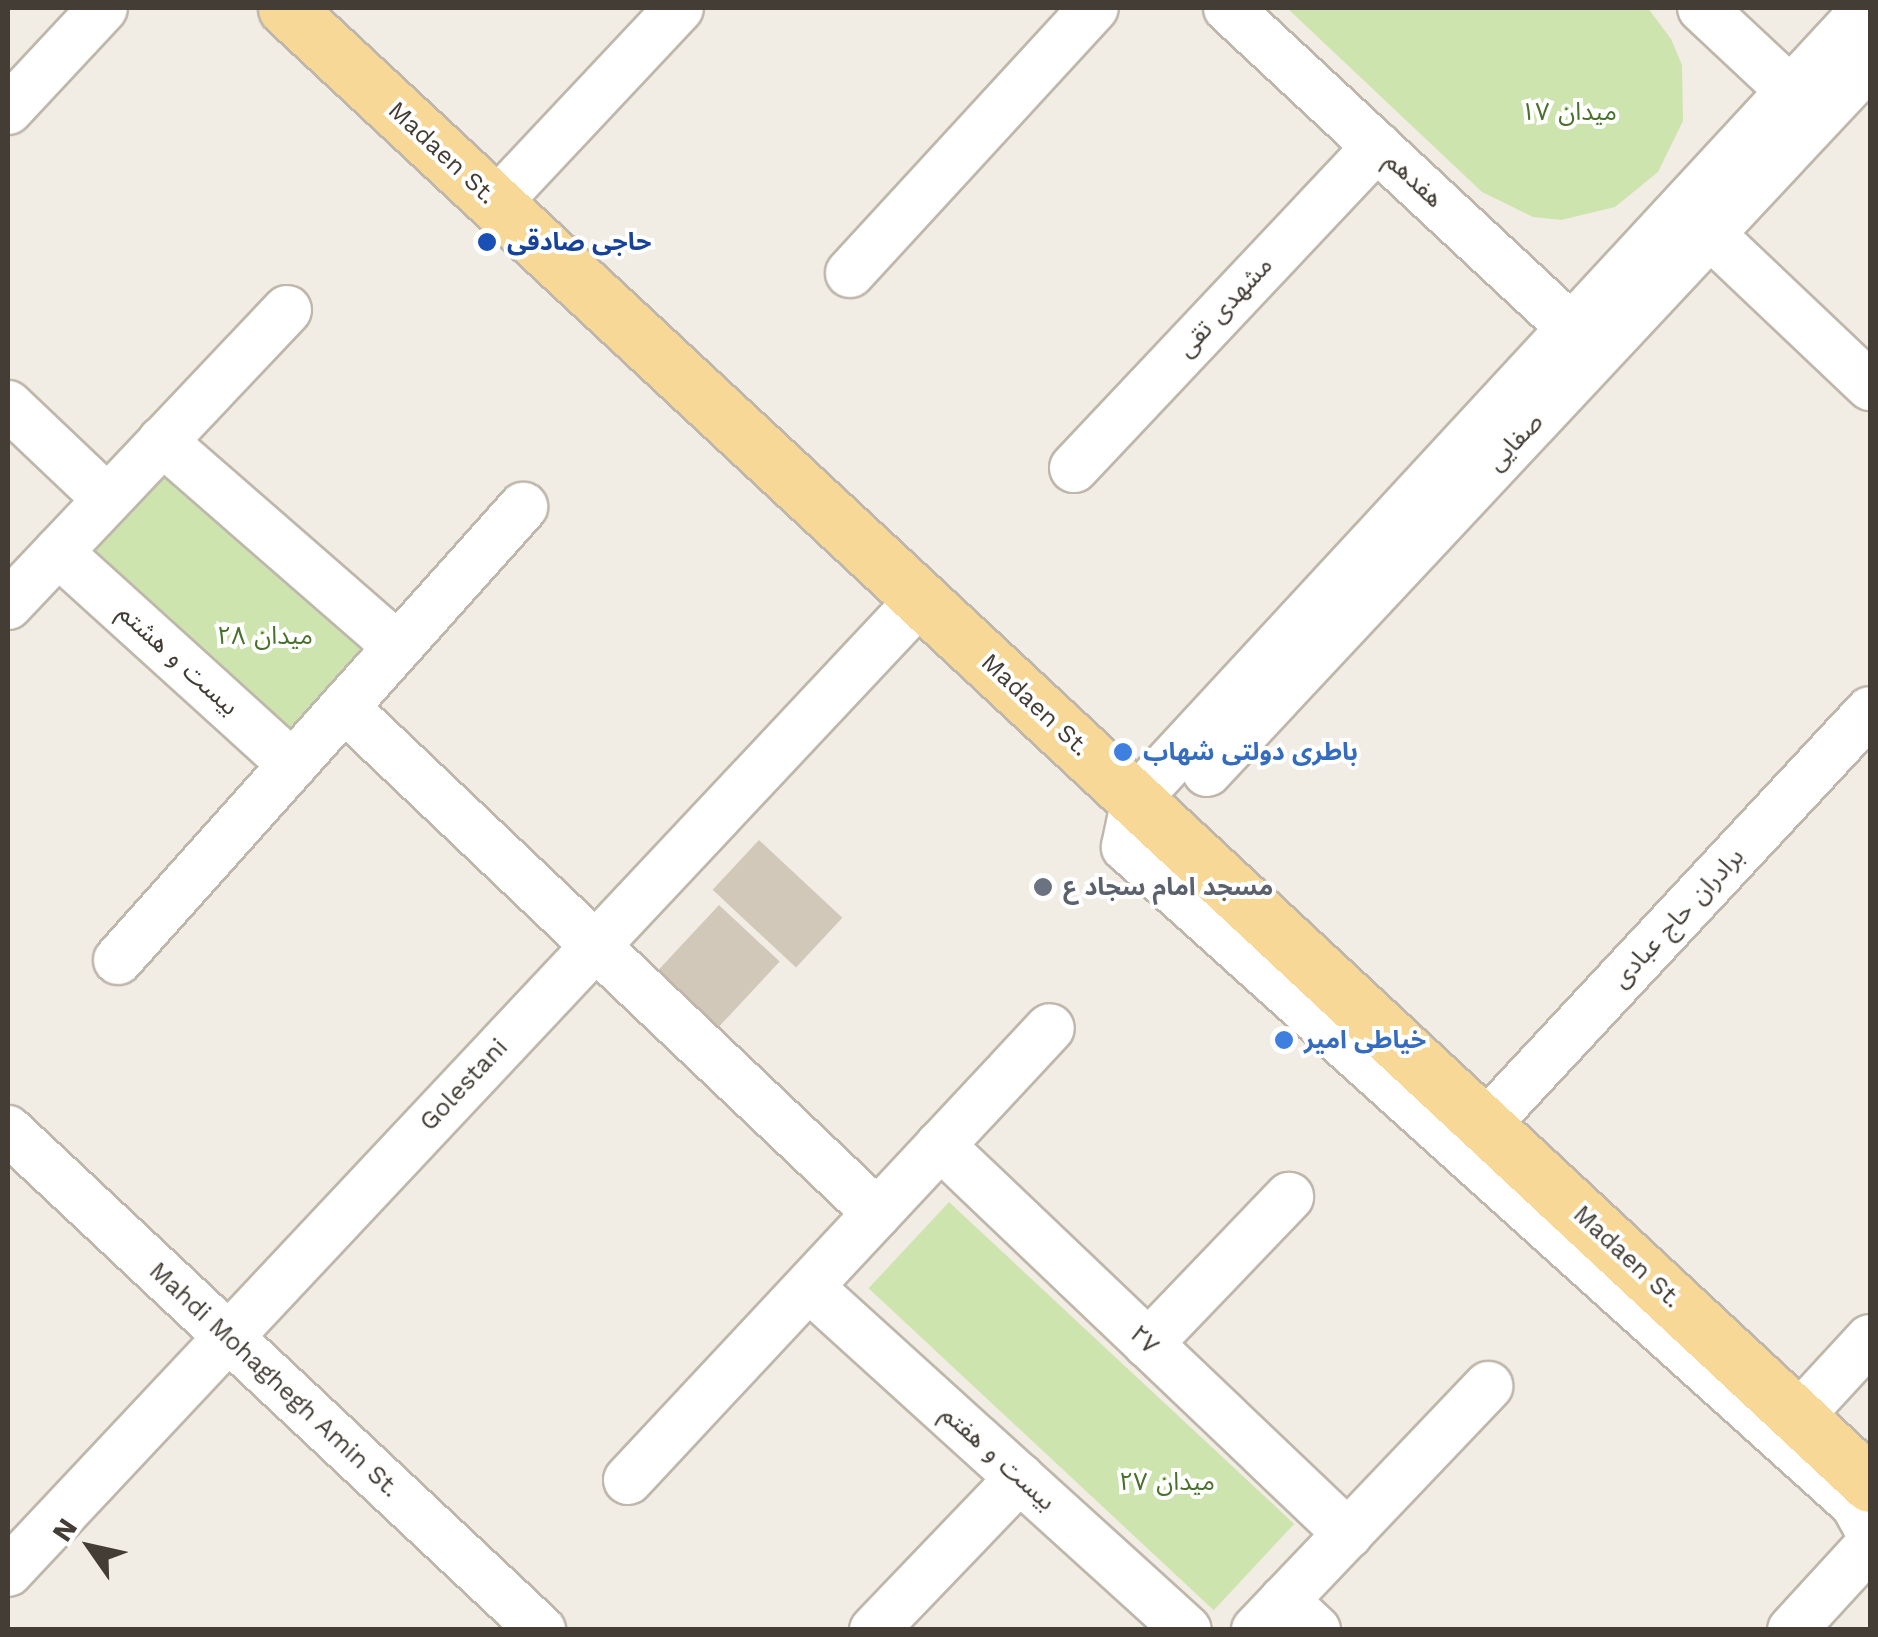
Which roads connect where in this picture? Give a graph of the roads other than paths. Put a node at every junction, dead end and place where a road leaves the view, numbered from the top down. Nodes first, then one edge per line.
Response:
1 (103, 8) edge
2 (286, 8) edge
3 (679, 8) edge
4 (1094, 8) edge
5 (1228, 8) edge
6 (1702, 8) edge
7 (1867, 8) edge
8 (1870, 63) edge
9 (1804, 104) junction
10 (8, 110) edge
11 (1377, 146) junction
12 (496, 203) junction
13 (1710, 234) junction
14 (850, 273) dead end
15 (287, 310) dead end
16 (1586, 341) junction
17 (1870, 386) edge
18 (8, 405) edge
19 (162, 441) junction
20 (1074, 468) dead end
21 (108, 499) junction
22 (523, 507) dead end
23 (58, 552) junction
24 (921, 599) junction
25 (8, 605) edge
26 (398, 647) junction
27 (344, 707) junction
28 (1870, 711) edge
29 (292, 765) junction
30 (1148, 810) junction
31 (596, 945) junction
32 (118, 960) dead end
33 (1050, 1028) dead end
34 (1485, 1125) junction
35 (8, 1130) edge
36 (940, 1146) junction
37 (1288, 1198) dead end
38 (877, 1213) junction
39 (808, 1286) junction
40 (229, 1337) junction
41 (1870, 1339) edge
42 (1148, 1344) junction
43 (1488, 1386) dead end
44 (1798, 1417) junction
45 (1020, 1478) junction
46 (628, 1480) dead end
47 (1870, 1484) edge
48 (1870, 1530) edge
49 (1348, 1534) junction
50 (1870, 1545) edge
51 (8, 1572) edge
52 (1285, 1620) edge
53 (541, 1630) edge
54 (874, 1630) edge
55 (1188, 1630) edge
56 (1792, 1630) edge

1 - 10 street
2 - 12 main road, Madaen St.
3 - 12 street
4 - 14 street
5 - 11 street, هفدهم
6 - 9 street
7 - 9 street
8 - 9 street
9 - 13 street
9 - 16 street
11 - 16 street, هفدهم
11 - 20 street, مشهدی تقی
12 - 24 main road, Madaen St.
13 - 16 street
13 - 17 street
15 - 19 street
16 - 30 street
18 - 21 street
19 - 21 street
19 - 26 street
21 - 23 street
22 - 26 street
23 - 25 street
23 - 29 street, بیست و هشتم
24 - 30 main road, Madaen St.
24 - 31 street, Golestani
26 - 27 street
27 - 29 street
27 - 31 street
28 - 34 street, برادران حاج عبادی
29 - 32 street
30 - 34 main road, Madaen St.
30 - 48 street
31 - 38 street
31 - 40 street, Golestani
33 - 36 street
34 - 44 main road, Madaen St.
35 - 40 street, Mahdi Mohaghegh Amin St.
36 - 38 street
36 - 42 street, ۲۷
37 - 42 street
38 - 39 street
39 - 45 street, بیست و هفتم
39 - 46 street
40 - 51 street, Golestani
40 - 53 street, Mahdi Mohaghegh Amin St.
41 - 44 street
42 - 49 street, ۲۷
43 - 49 street
44 - 47 main road, Madaen St.
45 - 54 street
45 - 55 street, بیست و هفتم
49 - 52 street
50 - 56 street

